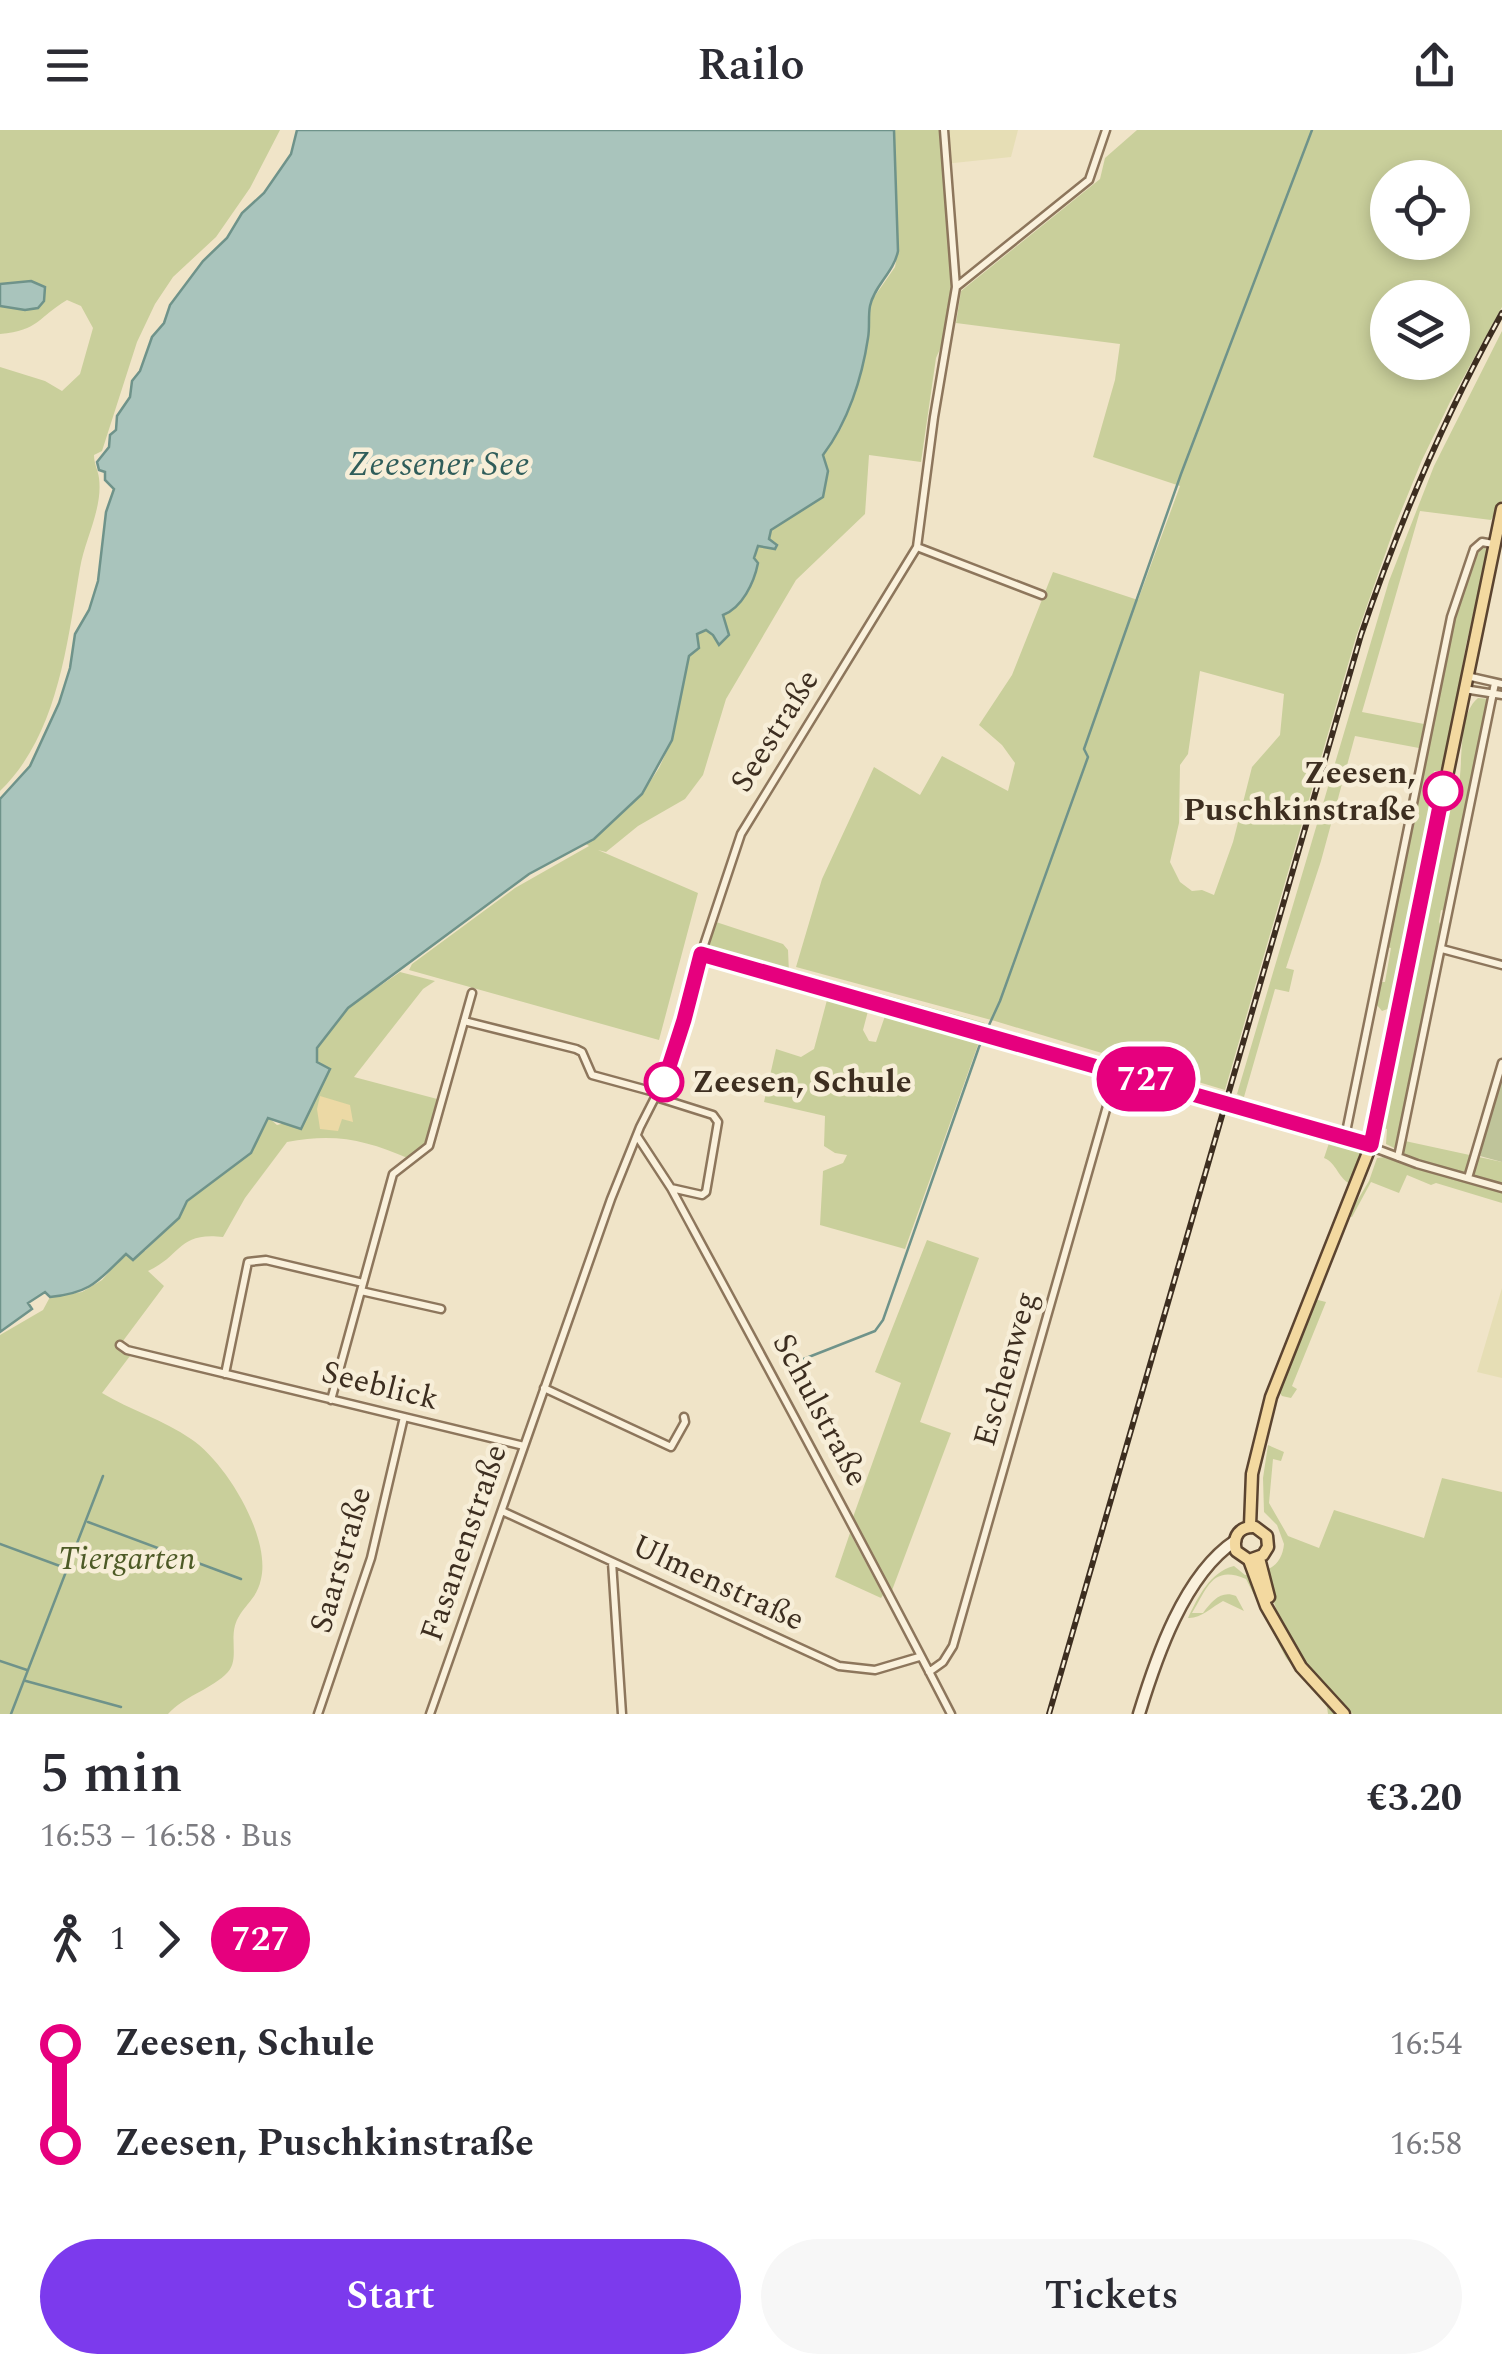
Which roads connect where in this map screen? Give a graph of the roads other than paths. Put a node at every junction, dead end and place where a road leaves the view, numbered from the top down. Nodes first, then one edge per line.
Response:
1 (944, 130) edge
2 (1106, 130) edge
3 (956, 287) junction
4 (1502, 508) edge
5 (1494, 544) junction
6 (916, 547) junction
7 (1042, 595) dead end
8 (1466, 682) junction
9 (1498, 683) edge
10 (1498, 694) edge
11 (1442, 949) junction
12 (701, 954) junction
13 (1502, 965) edge
14 (472, 993) dead end
15 (464, 1021) junction
16 (1502, 1062) edge
17 (1118, 1071) junction
18 (657, 1095) junction
19 (636, 1135) junction
20 (1345, 1137) junction
21 (1371, 1145) junction
22 (1398, 1157) junction
23 (1468, 1178) junction
24 (670, 1188) junction
25 (1502, 1188) edge
26 (362, 1287) junction
27 (442, 1309) dead end
28 (120, 1345) dead end
29 (225, 1374) junction
30 (544, 1388) junction
31 (332, 1400) junction
32 (404, 1417) junction
33 (684, 1417) dead end
34 (524, 1446) junction
35 (502, 1510) junction
36 (1250, 1526) junction
37 (1235, 1546) junction
38 (1254, 1559) junction
39 (612, 1562) junction
40 (919, 1657) junction
41 (929, 1672) junction
42 (318, 1714) edge
43 (430, 1714) edge
44 (622, 1714) edge
45 (950, 1714) edge
46 (1139, 1714) edge
47 (1344, 1714) edge

1 - 3 street, Seestraße
2 - 3 street
3 - 6 street, Seestraße
4 - 5 main road
5 - 8 main road
5 - 20 street
6 - 7 street
6 - 12 street, Seestraße
8 - 9 street
8 - 10 street
8 - 21 main road
9 - 10 street
10 - 11 street
11 - 13 street
11 - 22 street
12 - 17 street
12 - 18 street, Seestraße
14 - 15 street
15 - 18 street
15 - 26 street
16 - 23 street
17 - 20 street
17 - 41 street, Eschenweg
18 - 19 street, Fasanenstraße
18 - 24 street
19 - 24 street, Schulstraße
19 - 30 street, Fasanenstraße
20 - 21 street
21 - 22 street
21 - 36 main road
22 - 23 street
23 - 25 street
24 - 40 street, Schulstraße
26 - 27 street
26 - 29 street
26 - 31 street
28 - 29 street, Seeblick
29 - 31 street, Seeblick
30 - 33 street
30 - 34 street, Fasanenstraße
31 - 32 street, Seeblick
32 - 34 street, Seeblick
32 - 42 street, Saarstraße
34 - 35 street, Fasanenstraße
35 - 39 street, Ulmenstraße
35 - 43 street, Fasanenstraße
36 - 37 main road
36 - 38 main road
37 - 38 main road
37 - 46 street
38 - 47 main road
39 - 40 street, Ulmenstraße
39 - 44 street
40 - 41 street, Schulstraße
41 - 45 street, Schulstraße

